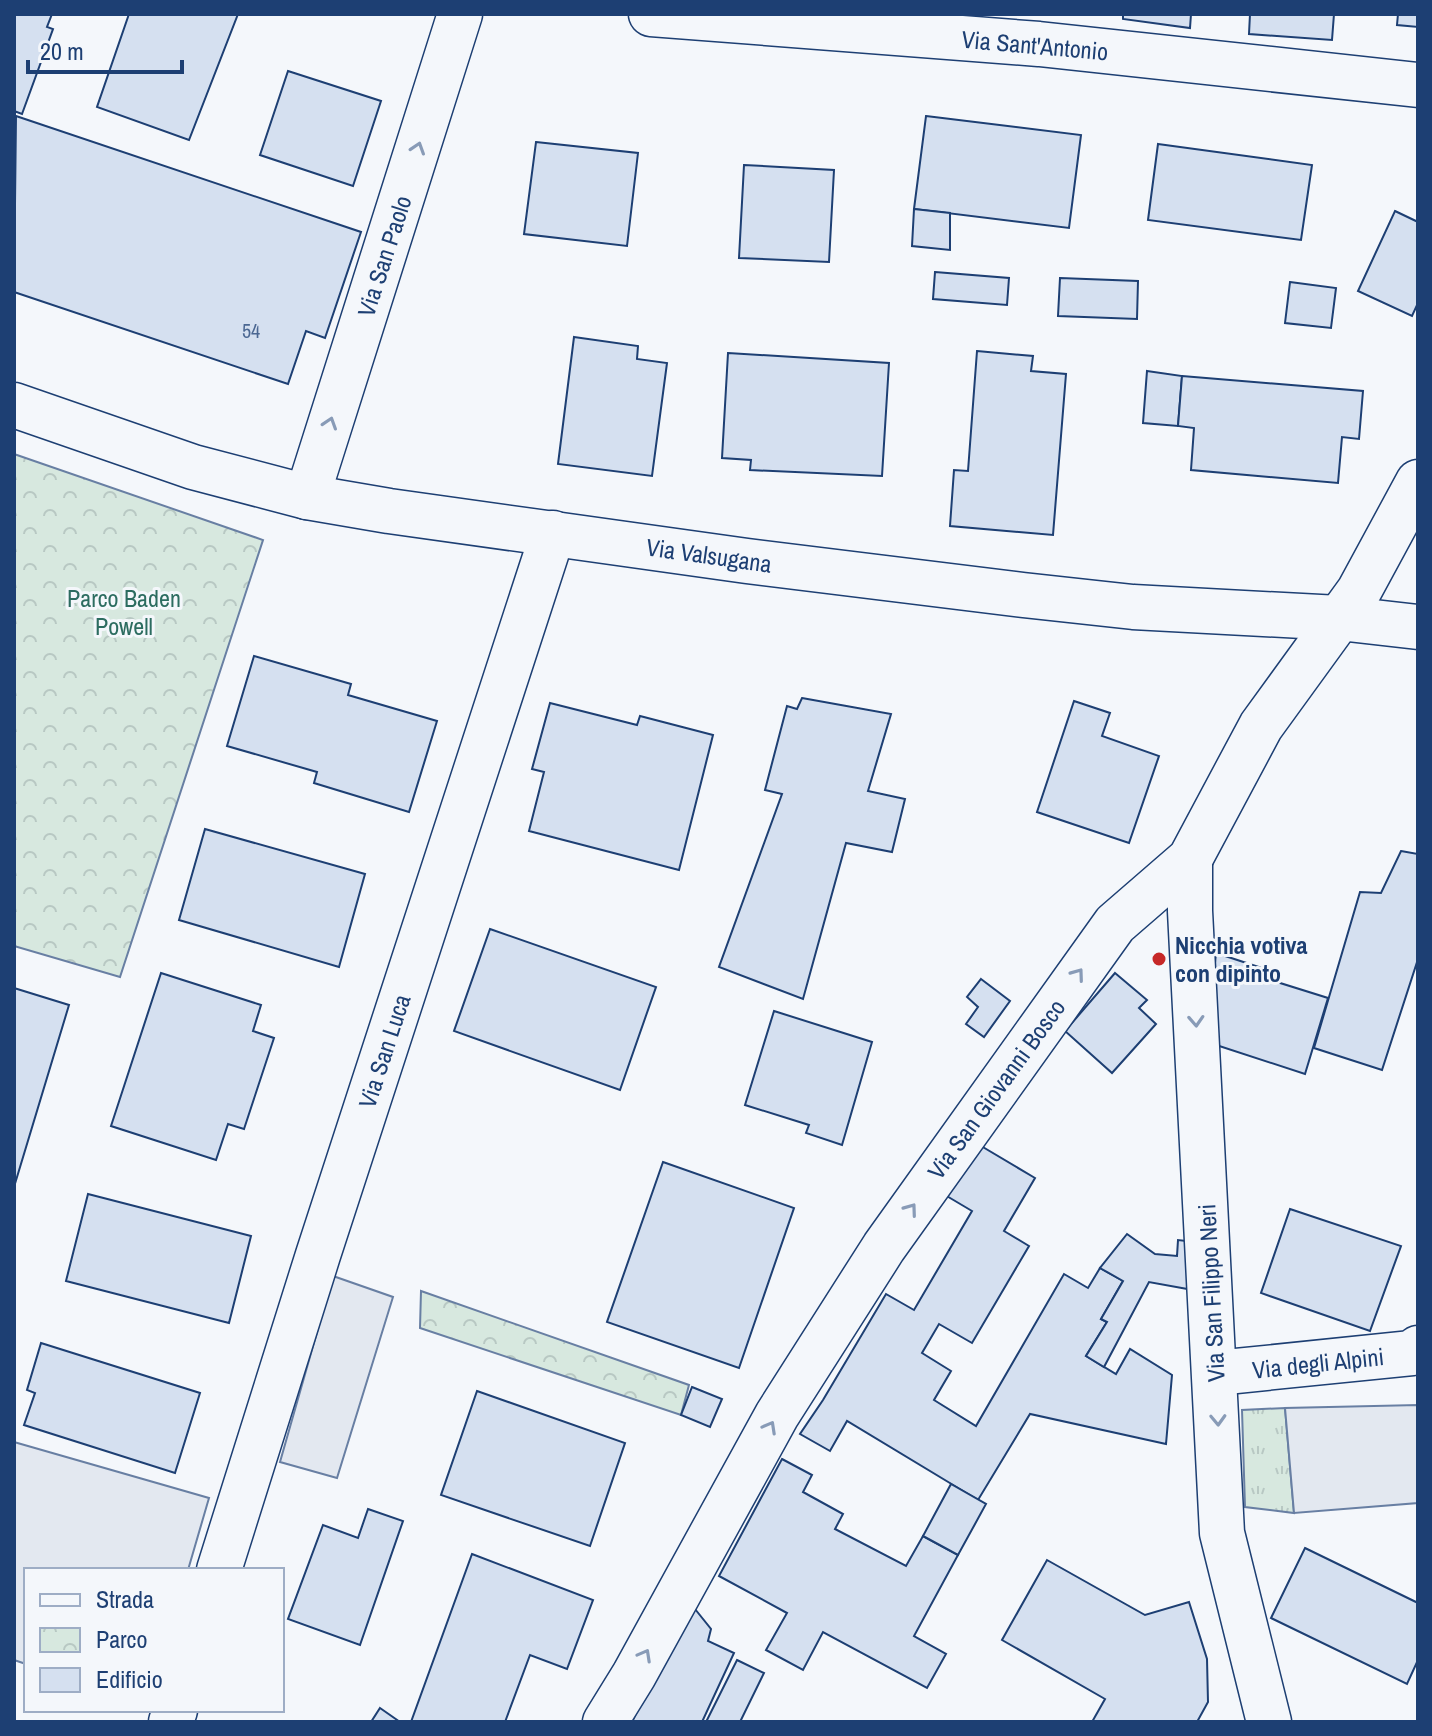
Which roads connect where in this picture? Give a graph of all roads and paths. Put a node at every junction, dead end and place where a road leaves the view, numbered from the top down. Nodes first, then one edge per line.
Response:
1 (460, 14) edge
2 (651, 14) edge
3 (1044, 29) edge
4 (1418, 85) edge
5 (14, 405) edge
6 (1418, 482) edge
7 (307, 497) junction
8 (553, 533) junction
9 (1339, 618) junction
10 (1418, 627) edge
11 (1190, 859) junction
12 (1418, 1348) edge
13 (1216, 1373) junction
14 (220, 1568) edge
15 (1269, 1718) edge
16 (605, 1722) edge

7 -> 1 street, Via San Paolo
2 - 3 street, Via Sant'Antonio
3 - 4 street, Via Sant'Antonio
5 - 7 street, Via Valsugana
6 - 9 street, Via San Giovanni Bosco
7 - 8 street, Via Valsugana
8 - 9 street, Via Valsugana
8 - 14 street, Via San Luca
9 - 10 street, Via Valsugana
9 - 11 street, Via San Giovanni Bosco
11 -> 13 street, Via San Filippo Neri
16 -> 11 street, Via San Giovanni Bosco
12 - 13 street, Via degli Alpini
13 -> 15 street, Via San Filippo Neri

